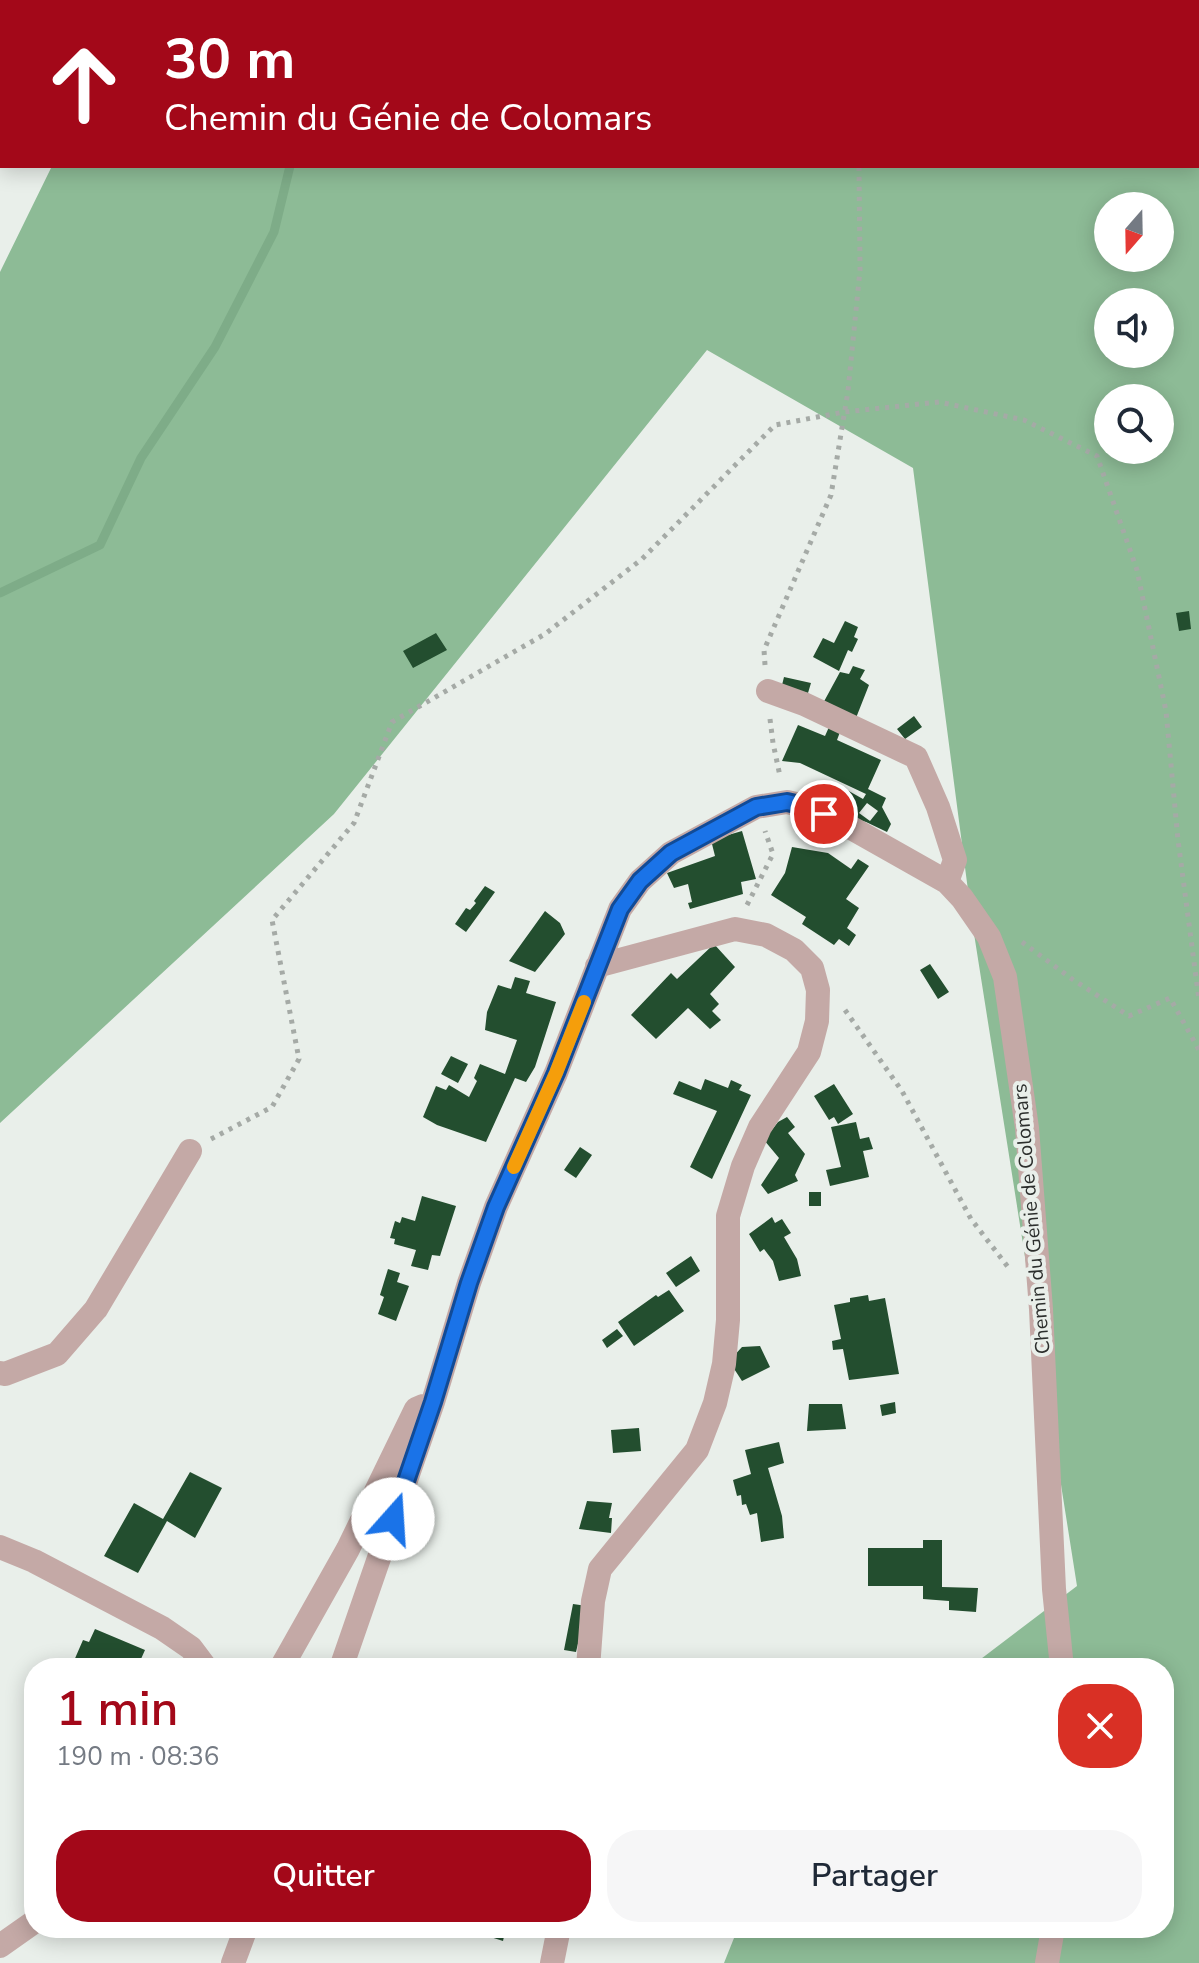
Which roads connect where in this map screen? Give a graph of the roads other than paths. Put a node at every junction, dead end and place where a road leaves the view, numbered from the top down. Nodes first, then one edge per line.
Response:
1 (768, 691) road end
2 (947, 882) junction
3 (597, 966) junction
4 (190, 1151) road end
5 (0, 1373) edge
6 (433, 1402) junction
7 (0, 1547) edge
8 (198, 1658) edge
9 (287, 1658) edge
10 (344, 1658) edge
11 (589, 1658) edge
12 (1061, 1658) edge
13 (24, 1929) edge
14 (242, 1938) edge
15 (557, 1938) edge
16 (1051, 1938) edge
17 (0, 1946) edge
18 (233, 1963) edge
19 (552, 1963) edge
20 (1047, 1963) edge

1 - 2 street
2 - 3 street, Chemin du Génie de Colomars
2 - 12 street, Chemin du Génie de Colomars
3 - 6 street, Chemin du Génie de Colomars
3 - 11 street
4 - 5 street
6 - 9 street
6 - 10 street, Chemin du Génie de Colomars
7 - 8 street
13 - 17 street
14 - 18 street
15 - 19 street
16 - 20 street

